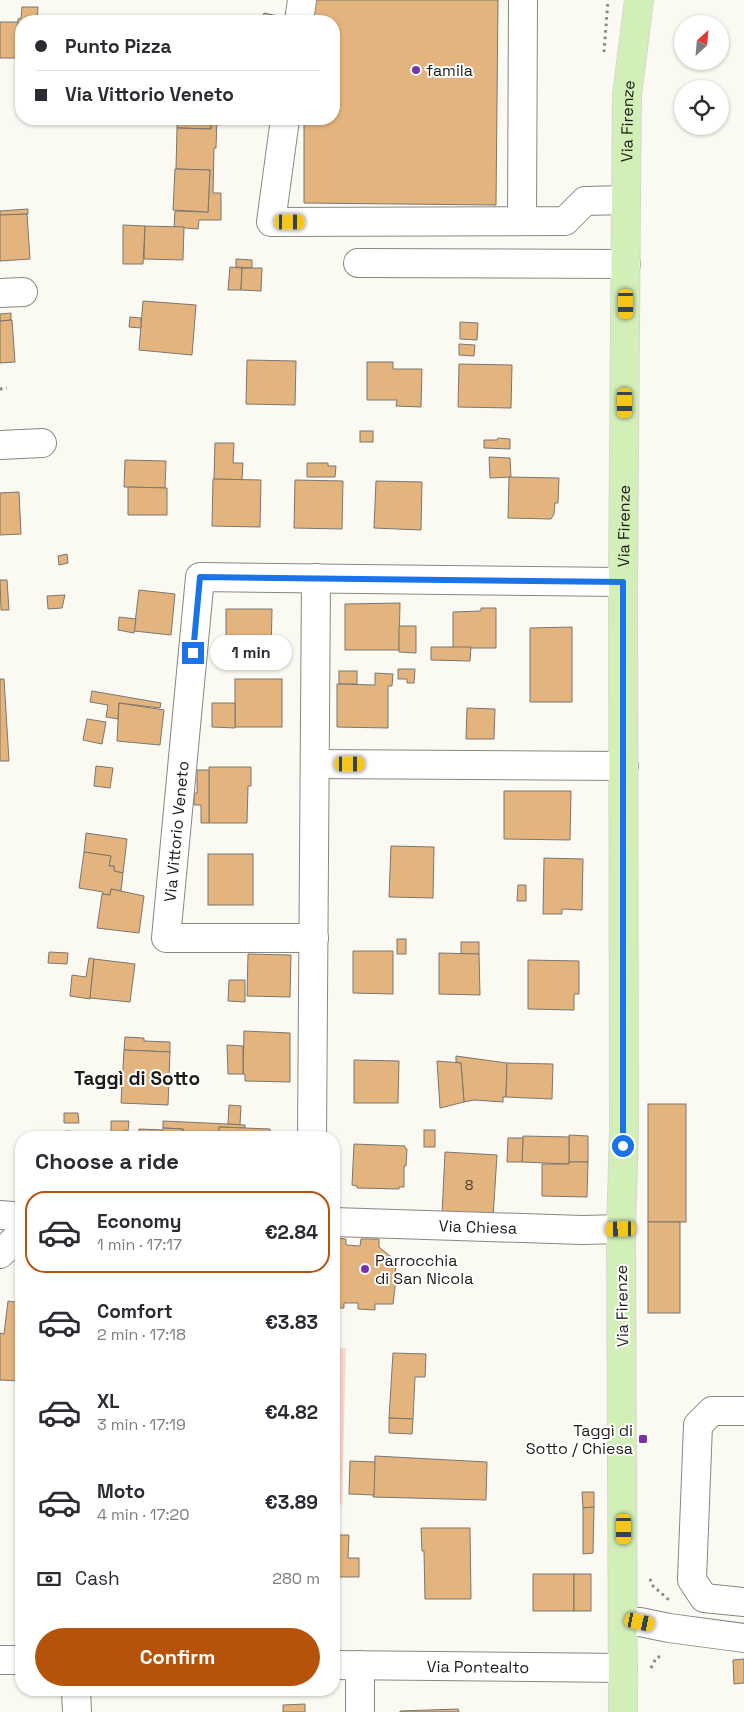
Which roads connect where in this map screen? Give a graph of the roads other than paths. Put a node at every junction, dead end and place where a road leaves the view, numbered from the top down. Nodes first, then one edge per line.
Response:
1 (302, 0) edge
2 (523, 0) edge
3 (639, 0) edge
4 (300, 15) edge
5 (284, 125) edge
6 (626, 200) junction
7 (522, 221) junction
8 (358, 263) dead end
9 (626, 264) junction
10 (42, 443) dead end
11 (0, 445) edge
12 (316, 578) junction
13 (623, 582) junction
14 (315, 764) junction
15 (624, 766) junction
16 (314, 938) junction
17 (312, 1131) edge
18 (0, 1215) edge
19 (15, 1218) edge
20 (340, 1222) edge
21 (621, 1229) junction
22 (15, 1240) edge
23 (0, 1254) edge
24 (744, 1411) edge
25 (736, 1601) edge
26 (623, 1622) junction
27 (734, 1637) edge
28 (0, 1660) edge
29 (15, 1660) edge
30 (347, 1665) edge
31 (635, 1671) junction
32 (76, 1696) edge
33 (77, 1712) edge
34 (360, 1712) edge
35 (623, 1712) edge

1 - 4 street
2 - 7 street
3 - 6 main road, Via Firenze
5 - 7 street
6 - 7 street
6 - 9 main road, Via Firenze
8 - 9 street
9 - 13 main road, Via Firenze
10 - 11 street
12 - 13 street
12 - 14 street
12 - 16 street, Via Vittorio Veneto
13 - 15 main road, Via Firenze
14 - 15 street
14 - 16 street
15 - 21 main road, Via Firenze
16 - 17 street
18 - 19 street
20 - 21 street, Via Chiesa
21 - 26 main road, Via Firenze
22 - 23 street
24 - 25 street
25 - 27 street
26 - 27 street
26 - 31 main road, Via Firenze
28 - 29 street
30 - 31 street, Via Pontealto
30 - 34 street
31 - 35 main road, Via Firenze
32 - 33 street

